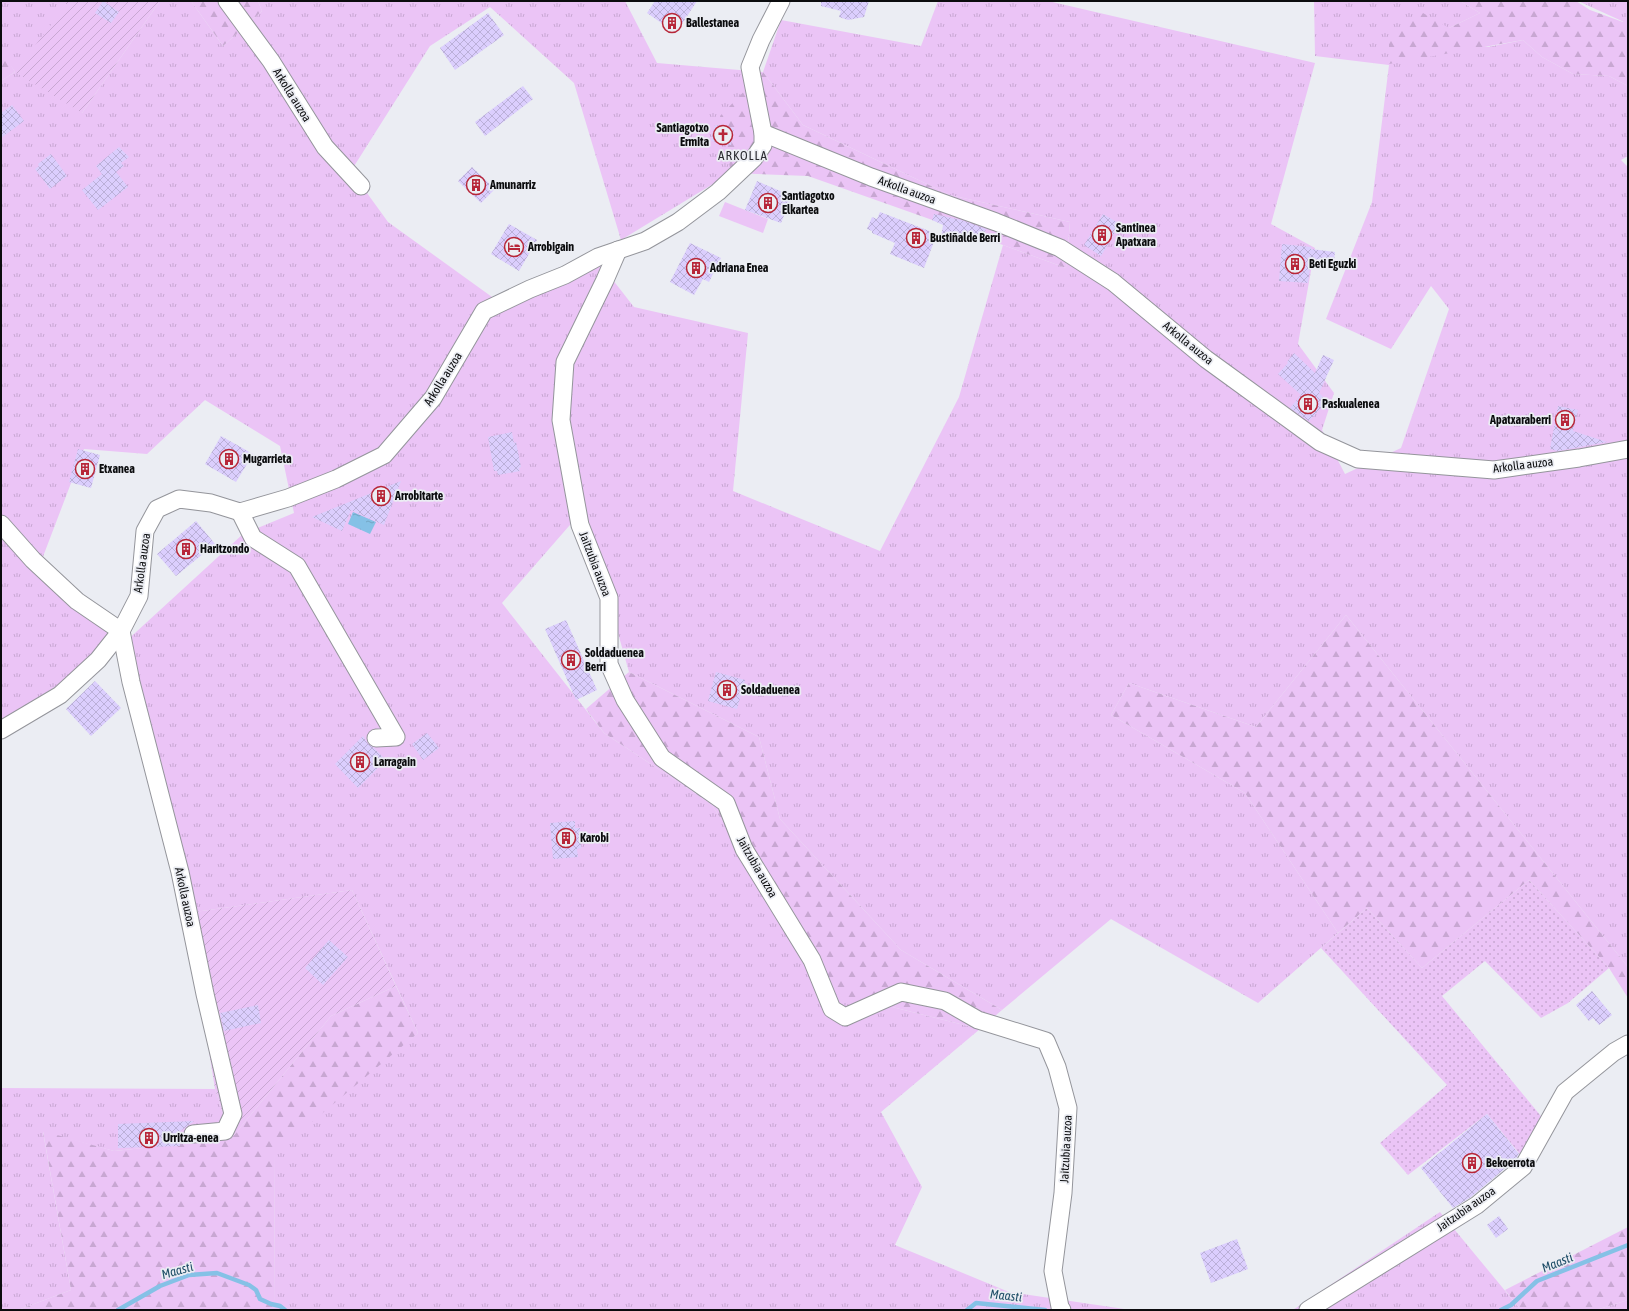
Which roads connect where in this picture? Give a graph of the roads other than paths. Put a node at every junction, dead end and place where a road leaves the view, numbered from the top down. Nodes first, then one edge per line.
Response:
1 (227, 1) edge
2 (781, 1) edge
3 (764, 133) junction
4 (361, 186) dead end
5 (618, 250) junction
6 (1628, 449) edge
7 (240, 512) junction
8 (1, 524) edge
9 (121, 631) junction
10 (1, 730) edge
11 (376, 738) dead end
12 (1628, 1044) edge
13 (193, 1134) dead end
14 (1061, 1308) edge
15 (1308, 1310) edge

1 - 4 street, Arkolla auzoa
2 - 3 street
3 - 5 street, Arkolla auzoa
3 - 6 street, Arkolla auzoa
5 - 7 street, Arkolla auzoa
5 - 14 street, Jaitzubia auzoa
7 - 9 street, Arkolla auzoa
7 - 11 street
8 - 9 street
9 - 10 street, Arkolla auzoa
9 - 13 street, Arkolla auzoa
12 - 15 street, Jaitzubia auzoa

